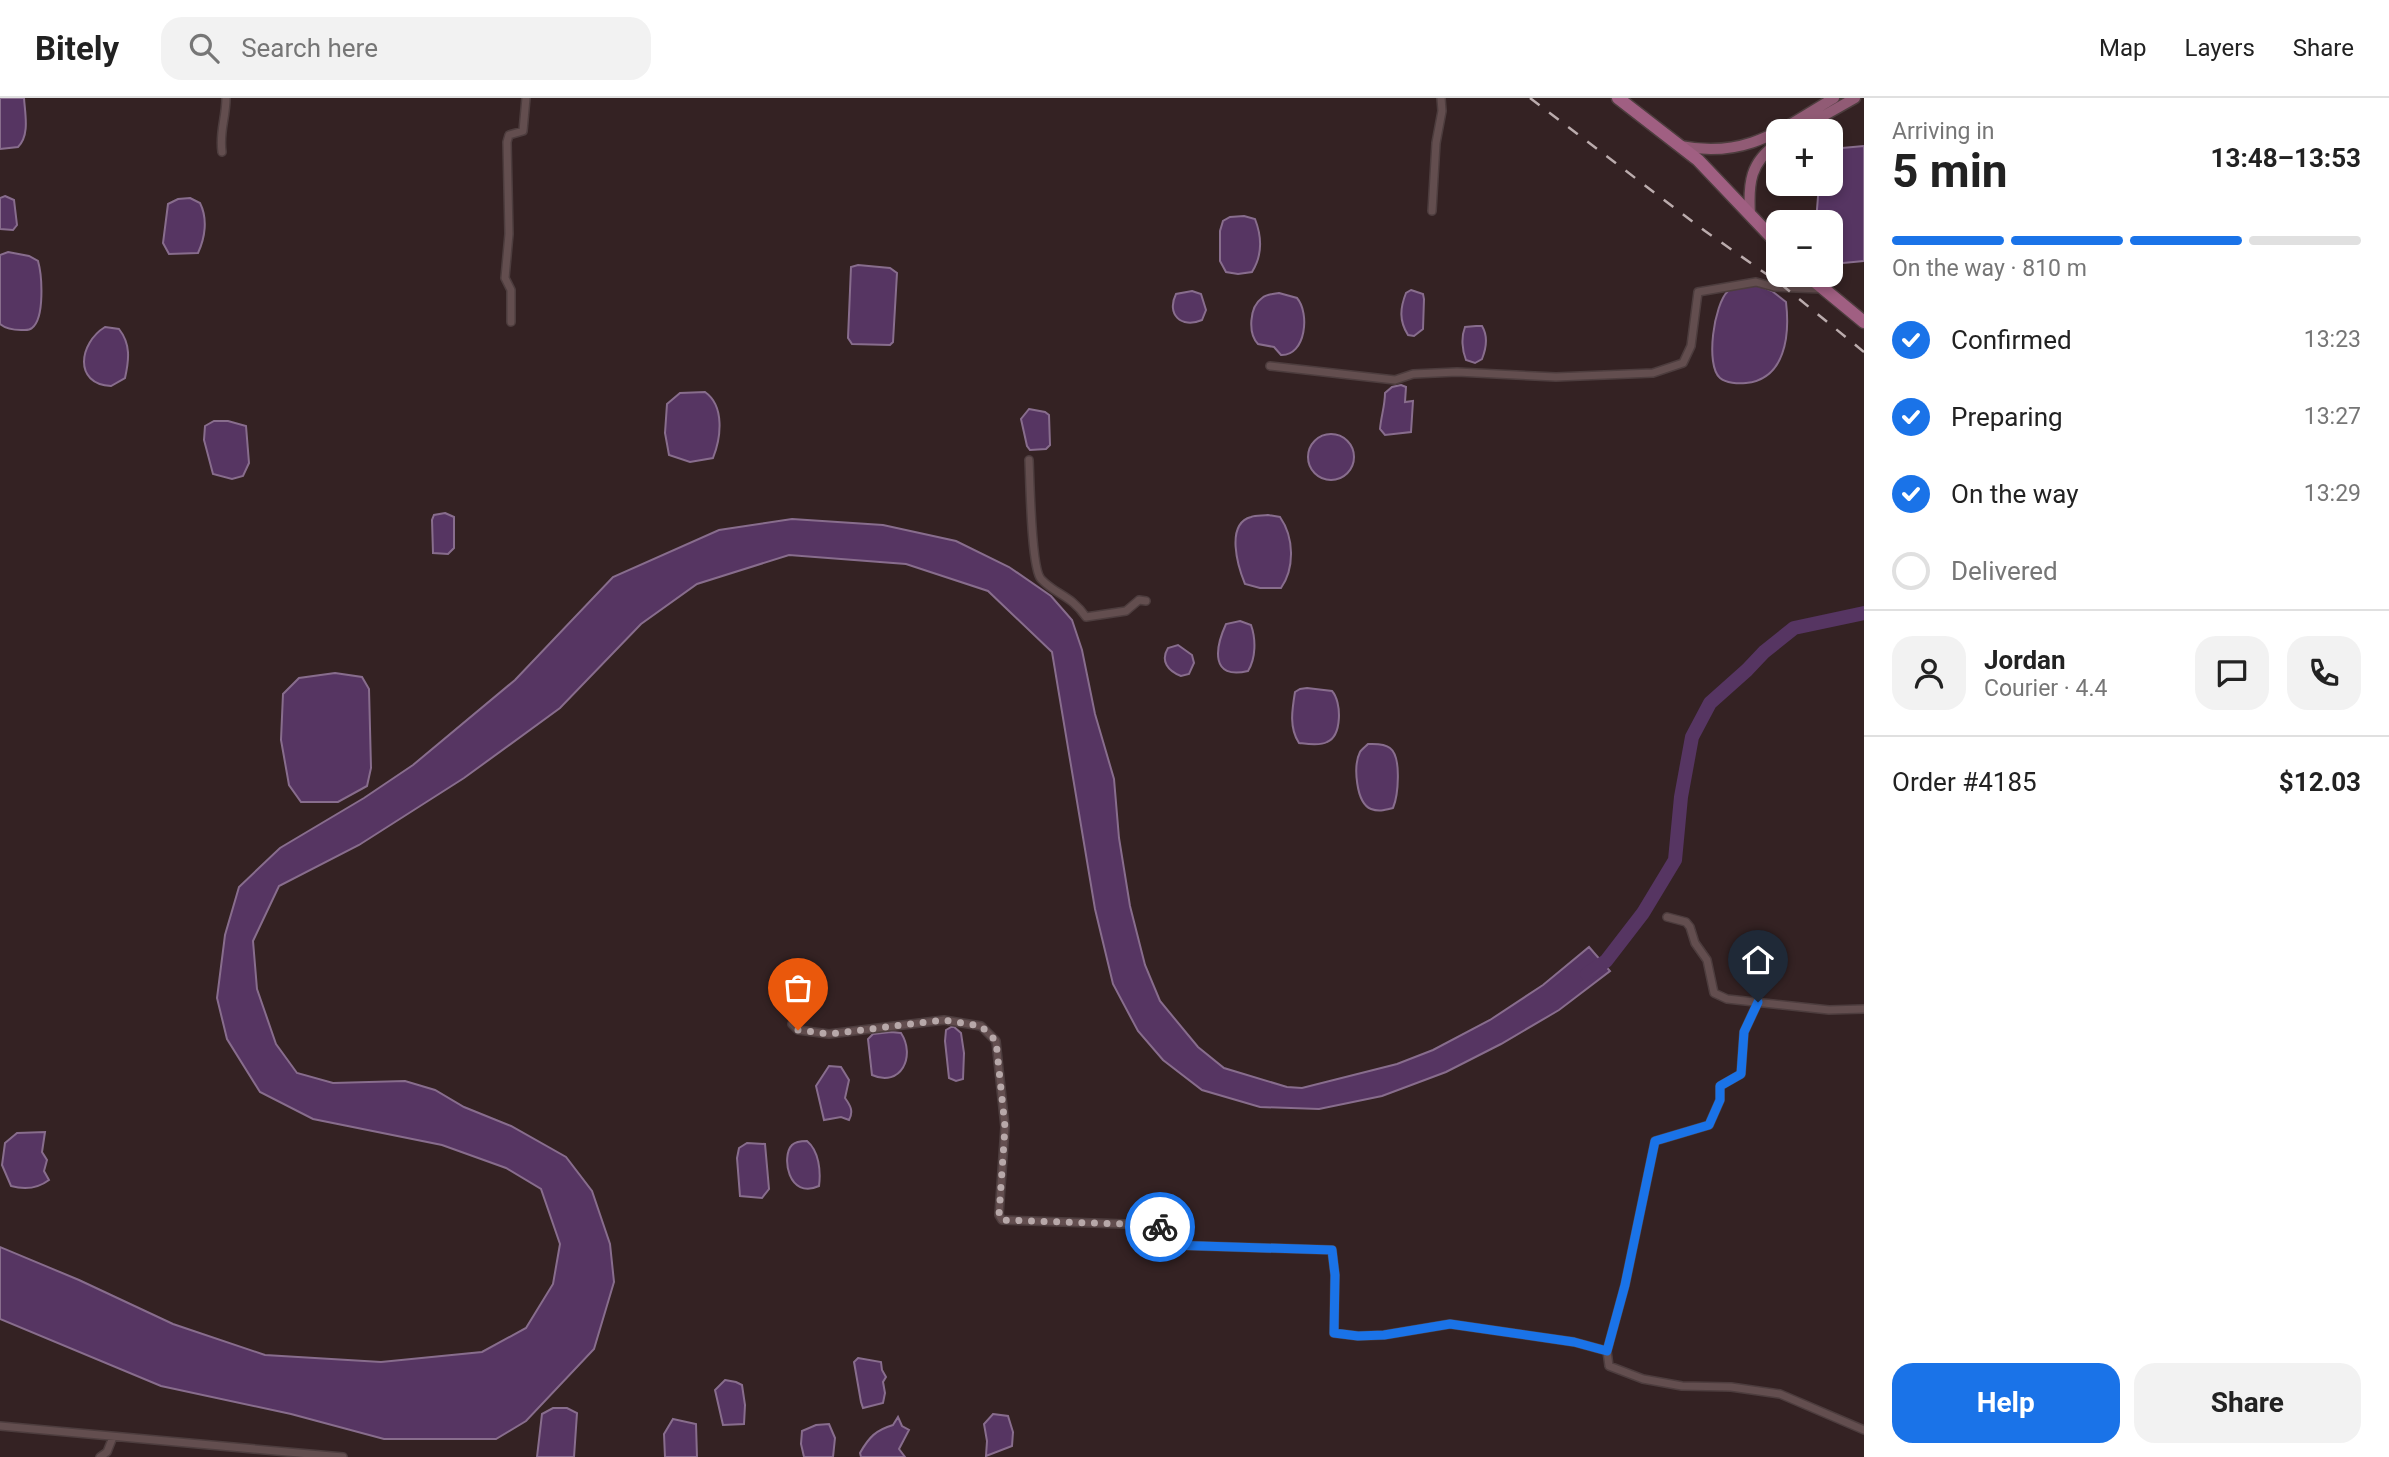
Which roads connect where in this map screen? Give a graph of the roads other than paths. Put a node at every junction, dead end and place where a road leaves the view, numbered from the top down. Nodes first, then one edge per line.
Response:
1 (226, 98) edge
2 (526, 98) edge
3 (1441, 98) edge
4 (1618, 98) edge
5 (1835, 98) edge
6 (1855, 98) edge
7 (1818, 119) edge
8 (1680, 146) junction
9 (1766, 151) edge
10 (222, 152) dead end
11 (1432, 211) dead end
12 (1750, 215) junction
13 (1766, 232) edge
14 (1822, 287) edge
15 (1824, 289) junction
16 (511, 322) dead end
17 (1864, 322) edge
18 (1270, 366) dead end
19 (1029, 460) dead end
20 (1146, 601) dead end
21 (1667, 917) dead end
22 (1758, 1002) junction
23 (1864, 1009) edge
24 (792, 1024) dead end
25 (1607, 1351) junction
26 (0, 1426) edge
27 (1864, 1430) edge
28 (113, 1437) junction
29 (100, 1457) edge
30 (343, 1457) edge

1 - 10 street
2 - 16 street
3 - 11 street
4 - 8 highway
5 - 8 main road
6 - 7 main road
8 - 12 highway
9 - 12 main road
12 - 13 highway
14 - 15 highway
15 - 17 highway
15 - 18 street
19 - 20 street
21 - 22 street
22 - 23 street
22 - 25 street
24 - 25 street
25 - 27 street
26 - 28 street
28 - 29 street
28 - 30 street

